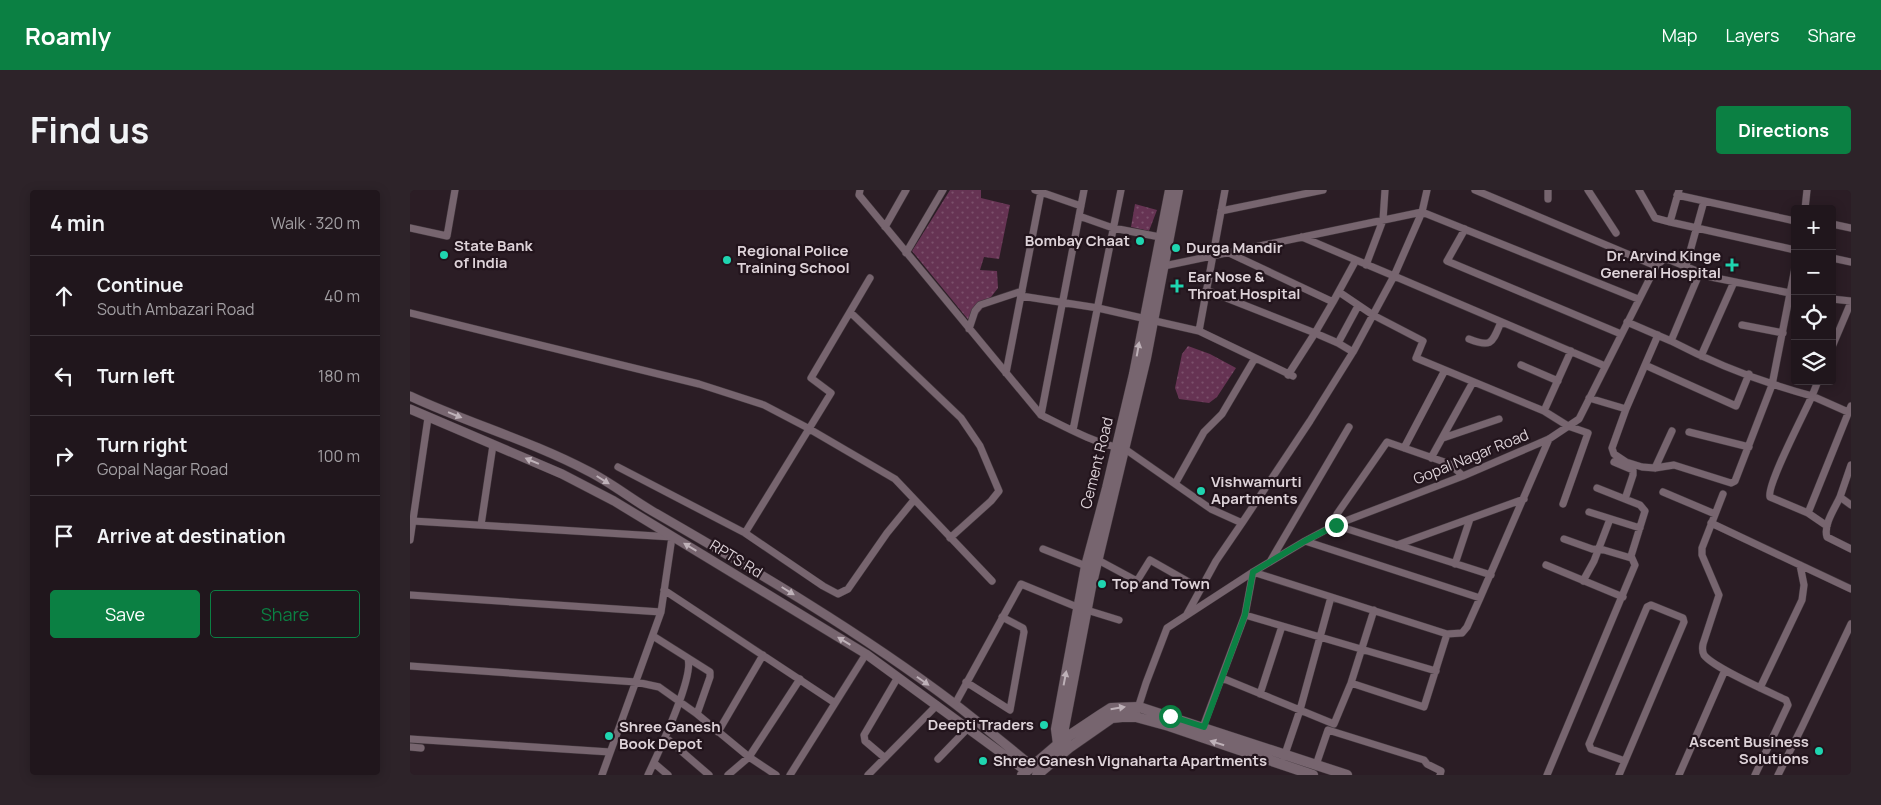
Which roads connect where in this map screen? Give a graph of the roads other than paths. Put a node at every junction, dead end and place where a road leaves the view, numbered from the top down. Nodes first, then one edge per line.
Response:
1 (455, 190) edge
2 (860, 190) edge
3 (906, 190) edge
4 (943, 190) edge
5 (1084, 190) edge
6 (1121, 190) edge
7 (1170, 190) edge
8 (1178, 190) edge
9 (1224, 190) edge
10 (1323, 190) edge
11 (1385, 190) edge
12 (1427, 190) edge
13 (1475, 190) edge
14 (1548, 190) edge
15 (1588, 190) edge
16 (1639, 190) edge
17 (1807, 190) edge
18 (1038, 191) edge
19 (1678, 193) edge
20 (1548, 199) dead end
21 (1704, 201) junction
22 (1805, 205) edge
23 (1081, 206) junction
24 (1221, 211) junction
25 (1422, 212) junction
26 (1079, 216) junction
27 (1383, 220) junction
28 (1791, 220) edge
29 (1670, 222) junction
30 (1836, 225) edge
31 (885, 227) junction
32 (410, 228) edge
33 (1113, 228) junction
34 (1697, 228) junction
35 (1851, 228) edge
36 (1465, 229) junction
37 (1616, 233) dead end
38 (1302, 236) junction
39 (1160, 237) junction
40 (1791, 249) edge
41 (1226, 252) junction
42 (906, 253) junction
43 (1212, 255) junction
44 (1836, 259) edge
45 (1356, 260) junction
46 (1851, 262) edge
47 (1366, 265) junction
48 (1164, 266) junction
49 (1656, 266) junction
50 (1686, 266) junction
51 (1700, 272) junction
52 (1394, 276) junction
53 (870, 278) dead end
54 (1734, 282) junction
55 (1206, 290) junction
56 (1339, 292) junction
57 (1021, 293) junction
58 (1791, 294) edge
59 (1793, 295) edge
60 (1638, 299) junction
61 (1836, 299) edge
62 (1851, 301) edge
63 (1333, 302) junction
64 (1062, 303) junction
65 (1358, 306) junction
66 (1098, 308) junction
67 (850, 312) junction
68 (410, 314) edge
69 (1373, 315) junction
70 (1148, 320) junction
71 (1501, 322) junction
72 (1627, 322) junction
73 (1742, 325) dead end
74 (969, 329) junction
75 (1198, 331) junction
76 (1315, 333) junction
77 (1782, 333) junction
78 (1621, 334) junction
79 (1658, 335) junction
80 (1470, 339) dead end
81 (1835, 340) edge
82 (1671, 341) junction
83 (1338, 343) junction
84 (1571, 351) junction
85 (1353, 352) junction
86 (1701, 356) junction
87 (1254, 358) junction
88 (1521, 365) dead end
89 (1645, 365) junction
90 (1605, 366) junction
91 (1445, 370) junction
92 (1006, 373) junction
93 (1749, 374) junction
94 (1558, 381) junction
95 (1473, 382) junction
96 (1772, 385) junction
97 (1816, 385) edge
98 (410, 396) edge
99 (1812, 396) junction
100 (1589, 398) junction
101 (1626, 409) junction
102 (1850, 409) edge
103 (410, 410) edge
104 (1544, 411) junction
105 (1041, 415) junction
106 (428, 418) junction
107 (1499, 418) dead end
108 (1568, 426) junction
109 (809, 428) junction
110 (1349, 428) dead end
111 (1073, 430) junction
112 (1672, 431) dead end
113 (1689, 432) dead end
114 (1443, 438) junction
115 (1549, 440) junction
116 (493, 445) junction
117 (1749, 447) junction
118 (1121, 448) junction
119 (1404, 448) junction
120 (1431, 458) junction
121 (1614, 462) dead end
122 (1851, 465) edge
123 (618, 467) dead end
124 (1655, 468) junction
125 (1463, 476) junction
126 (1175, 484) junction
127 (1597, 488) dead end
128 (1663, 492) dead end
129 (1723, 494) dead end
130 (1840, 497) junction
131 (1524, 499) junction
132 (1625, 499) junction
133 (914, 500) junction
134 (1563, 504) dead end
135 (1851, 504) edge
136 (1589, 512) dead end
137 (1808, 513) junction
138 (1715, 514) junction
139 (1470, 519) junction
140 (1610, 519) junction
141 (413, 521) junction
142 (1242, 523) junction
143 (1711, 523) junction
144 (481, 525) junction
145 (1336, 525) junction
146 (1827, 526) junction
147 (1640, 528) junction
148 (745, 533) junction
149 (672, 537) junction
150 (950, 538) junction
151 (1564, 539) dead end
152 (410, 540) edge
153 (1305, 541) junction
154 (1397, 545) junction
155 (1043, 548) dead end
156 (1598, 549) junction
157 (1851, 549) edge
158 (1631, 558) junction
159 (1098, 560) junction
160 (1269, 562) junction
161 (1455, 564) junction
162 (1546, 565) dead end
163 (1800, 565) junction
164 (1086, 566) junction
165 (1253, 572) junction
166 (1491, 575) junction
167 (1583, 580) junction
168 (992, 581) dead end
169 (1201, 589) junction
170 (1851, 589) edge
171 (664, 590) junction
172 (410, 595) edge
173 (1331, 597) junction
174 (1623, 597) junction
175 (1480, 598) junction
176 (1082, 609) junction
177 (1374, 610) junction
178 (661, 612) junction
179 (1186, 615) junction
180 (1245, 615) junction
181 (1002, 617) junction
182 (1119, 620) dead end
183 (1851, 624) edge
184 (1282, 626) junction
185 (1447, 634) junction
186 (653, 636) junction
187 (1320, 637) junction
188 (1362, 649) junction
189 (866, 654) junction
190 (763, 655) junction
191 (688, 659) junction
192 (410, 666) edge
193 (1725, 670) junction
194 (1436, 671) junction
195 (898, 677) junction
196 (1222, 678) junction
197 (800, 679) junction
198 (636, 682) junction
199 (966, 682) junction
200 (1351, 683) junction
201 (1760, 688) junction
202 (1260, 694) junction
203 (679, 701) junction
204 (836, 703) junction
205 (955, 704) junction
206 (937, 705) junction
207 (1139, 707) junction
208 (1300, 710) junction
209 (697, 714) junction
210 (1136, 717) junction
211 (1204, 727) junction
212 (968, 728) junction
213 (718, 732) junction
214 (665, 737) junction
215 (410, 739) edge
216 (1064, 746) junction
217 (410, 747) edge
218 (421, 748) dead end
219 (610, 752) junction
220 (749, 758) junction
221 (885, 758) junction
222 (938, 760) dead end
223 (1283, 760) junction
224 (1625, 761) junction
225 (654, 763) junction
226 (1314, 770) edge
227 (1029, 772) edge
228 (602, 775) edge
229 (648, 775) edge
230 (668, 775) edge
231 (709, 775) edge
232 (728, 775) edge
233 (776, 775) edge
234 (790, 775) edge
235 (868, 775) edge
236 (1347, 775) edge
237 (1440, 775) edge
238 (1547, 775) edge
239 (1619, 775) edge
240 (1679, 775) edge
241 (1755, 775) edge
242 (1778, 775) edge

1 - 32 street
2 - 31 street
3 - 31 street
4 - 42 street
5 - 23 street
6 - 33 street
7 - 39 main road, Cement Road
8 - 48 main road, Cement Road
9 - 24 street
10 - 24 street
11 - 27 street
12 - 25 street
13 - 49 street
14 - 20 street
15 - 37 street
16 - 29 street
17 - 22 street
18 - 23 street
18 - 57 street
19 - 21 street
19 - 29 street
21 - 28 street
21 - 34 street
23 - 26 street
24 - 43 street
25 - 27 street
25 - 36 street
25 - 52 street
26 - 33 street
26 - 64 street
27 - 38 street
27 - 47 street
29 - 34 street
30 - 35 street
31 - 42 street
33 - 39 street
33 - 66 street
34 - 40 street
34 - 50 street
36 - 60 street
36 - 78 street
38 - 41 street
38 - 45 street
39 - 70 main road, Cement Road
41 - 43 street
41 - 63 street
42 - 74 street
43 - 48 street
43 - 55 street
44 - 46 street
45 - 47 street
45 - 56 street
47 - 52 street
48 - 70 main road, Cement Road
49 - 50 street
49 - 60 street, Gopal Nagar Road
50 - 51 street
51 - 54 street
51 - 82 street
52 - 69 street
52 - 71 street
53 - 67 street
54 - 58 street
54 - 86 street
55 - 75 street
55 - 76 street
56 - 63 street
56 - 65 street
57 - 64 street
57 - 74 street
57 - 92 street
59 - 77 street
60 - 72 street, Gopal Nagar Road
61 - 62 street
62 - 81 street
63 - 76 street
64 - 66 street
64 - 105 street
65 - 69 street
65 - 83 street
66 - 70 street
66 - 111 street
67 - 109 street
67 - 150 street
68 - 109 street
69 - 85 street
69 - 91 street
70 - 75 street
70 - 118 main road, Cement Road
71 - 80 street
71 - 84 street
72 - 78 street, Gopal Nagar Road
72 - 79 street
73 - 77 street
74 - 92 street
75 - 87 street
76 - 83 street
76 - 87 street
77 - 96 street
78 - 90 street, Gopal Nagar Road
79 - 82 street
79 - 89 street
82 - 86 street
83 - 85 street
84 - 90 street
84 - 94 street
85 - 142 street
86 - 93 street
87 - 126 street
88 - 94 street
89 - 93 street
89 - 101 street
90 - 100 street, Gopal Nagar Road
91 - 95 street
91 - 119 street
92 - 105 street
93 - 96 street
94 - 104 street
95 - 104 street
95 - 114 street
96 - 99 street
96 - 117 street
97 - 99 street
98 -> 205 street
99 - 102 street
99 - 137 street
100 - 101 street
100 - 108 street, Gopal Nagar Road
101 - 124 street
102 - 137 street
103 - 106 street, RPTS Rd
104 - 108 street
105 - 111 street
106 - 116 street, RPTS Rd
106 - 141 street
107 - 114 street
108 - 115 street, Gopal Nagar Road
108 - 134 street
109 - 133 street
109 - 148 street
110 - 160 street
111 - 118 street
112 - 124 street
113 - 117 street
114 - 120 street
115 - 125 street, Gopal Nagar Road
115 - 131 street
116 - 144 street
149 -> 116 street, RPTS Rd
117 - 124 street
118 - 126 street
118 - 159 main road, Cement Road
118 - 164 main road, Cement Road
119 - 120 street
119 - 145 street
120 - 125 street
121 - 132 street
122 - 130 street
123 - 148 street
125 - 145 street, Gopal Nagar Road
126 - 142 street
127 - 132 street
128 - 138 street
129 - 138 street
130 - 135 street
130 - 146 street
131 - 139 street
131 - 166 street
132 - 147 street
133 - 148 street
133 - 150 street
136 - 140 street
137 - 146 street
138 - 143 street
139 - 154 street
139 - 161 street
140 - 147 street
140 - 156 street
141 - 144 street
141 - 152 street
142 - 169 street
143 - 163 street
143 - 193 street
144 - 149 street
145 - 153 street, Gopal Nagar Road
145 - 154 street
146 - 157 street
147 - 158 street
149 - 171 street
189 -> 149 street, RPTS Rd
150 - 168 street
151 - 156 street
153 - 160 street, Gopal Nagar Road
153 - 175 street
154 - 161 street
155 - 164 street
156 - 158 street
156 - 167 street
158 - 174 street
159 - 169 street
159 - 176 main road, Cement Road
160 - 165 street, Gopal Nagar Road
161 - 166 street
162 - 167 street
163 - 170 street
163 - 201 street
164 - 176 main road, Cement Road
165 - 173 street
165 - 179 street, Gopal Nagar Road
165 - 180 street
166 - 175 street
167 - 174 street
169 - 179 street
171 - 178 street
171 - 190 street
172 - 178 street
173 - 177 street
173 - 187 street
174 - 238 street
175 - 185 street
176 - 181 street
176 - 182 street
176 - 216 main road, Cement Road
177 - 185 street
177 - 188 street
178 - 186 street
179 - 207 street, Gopal Nagar Road
180 - 184 street
180 - 196 street
181 - 199 street
181 - 199 street
183 - 242 street
184 - 187 street
184 - 202 street
185 - 194 street
186 - 191 street
186 - 198 street
187 - 188 street
187 - 208 street
188 - 194 street
188 - 200 street
189 - 195 street, RPTS Rd
189 - 204 street
190 - 197 street
190 - 213 street
191 - 203 street
191 - 209 street
192 - 198 street
193 - 201 street
193 - 240 street
194 - 200 street
195 - 206 street, RPTS Rd
195 - 221 street
196 - 202 street
196 - 211 street
197 - 204 street
197 - 220 street
198 - 203 street
198 - 219 street
199 - 205 street
200 - 208 street
201 - 241 street
202 - 208 street
203 - 209 street
203 - 214 street
204 - 234 street
205 - 227 street
206 - 212 street, RPTS Rd
206 - 221 street
206 - 235 street
207 - 210 street, Gopal Nagar Road
207 - 211 main road
216 -> 207 main road
208 - 223 street
209 - 213 street
210 - 216 main road
223 -> 210 main road
211 - 223 main road
212 - 222 street
212 - 227 street, RPTS Rd
213 - 220 street
214 - 225 street
214 - 231 street
215 - 219 street
216 - 227 main road
217 - 218 street
219 - 228 street
220 - 232 street
220 - 233 street
221 - 235 street
223 - 226 main road
224 - 224 street
224 - 239 street
225 - 229 street
225 - 230 street
226 - 236 main road
226 - 237 street

